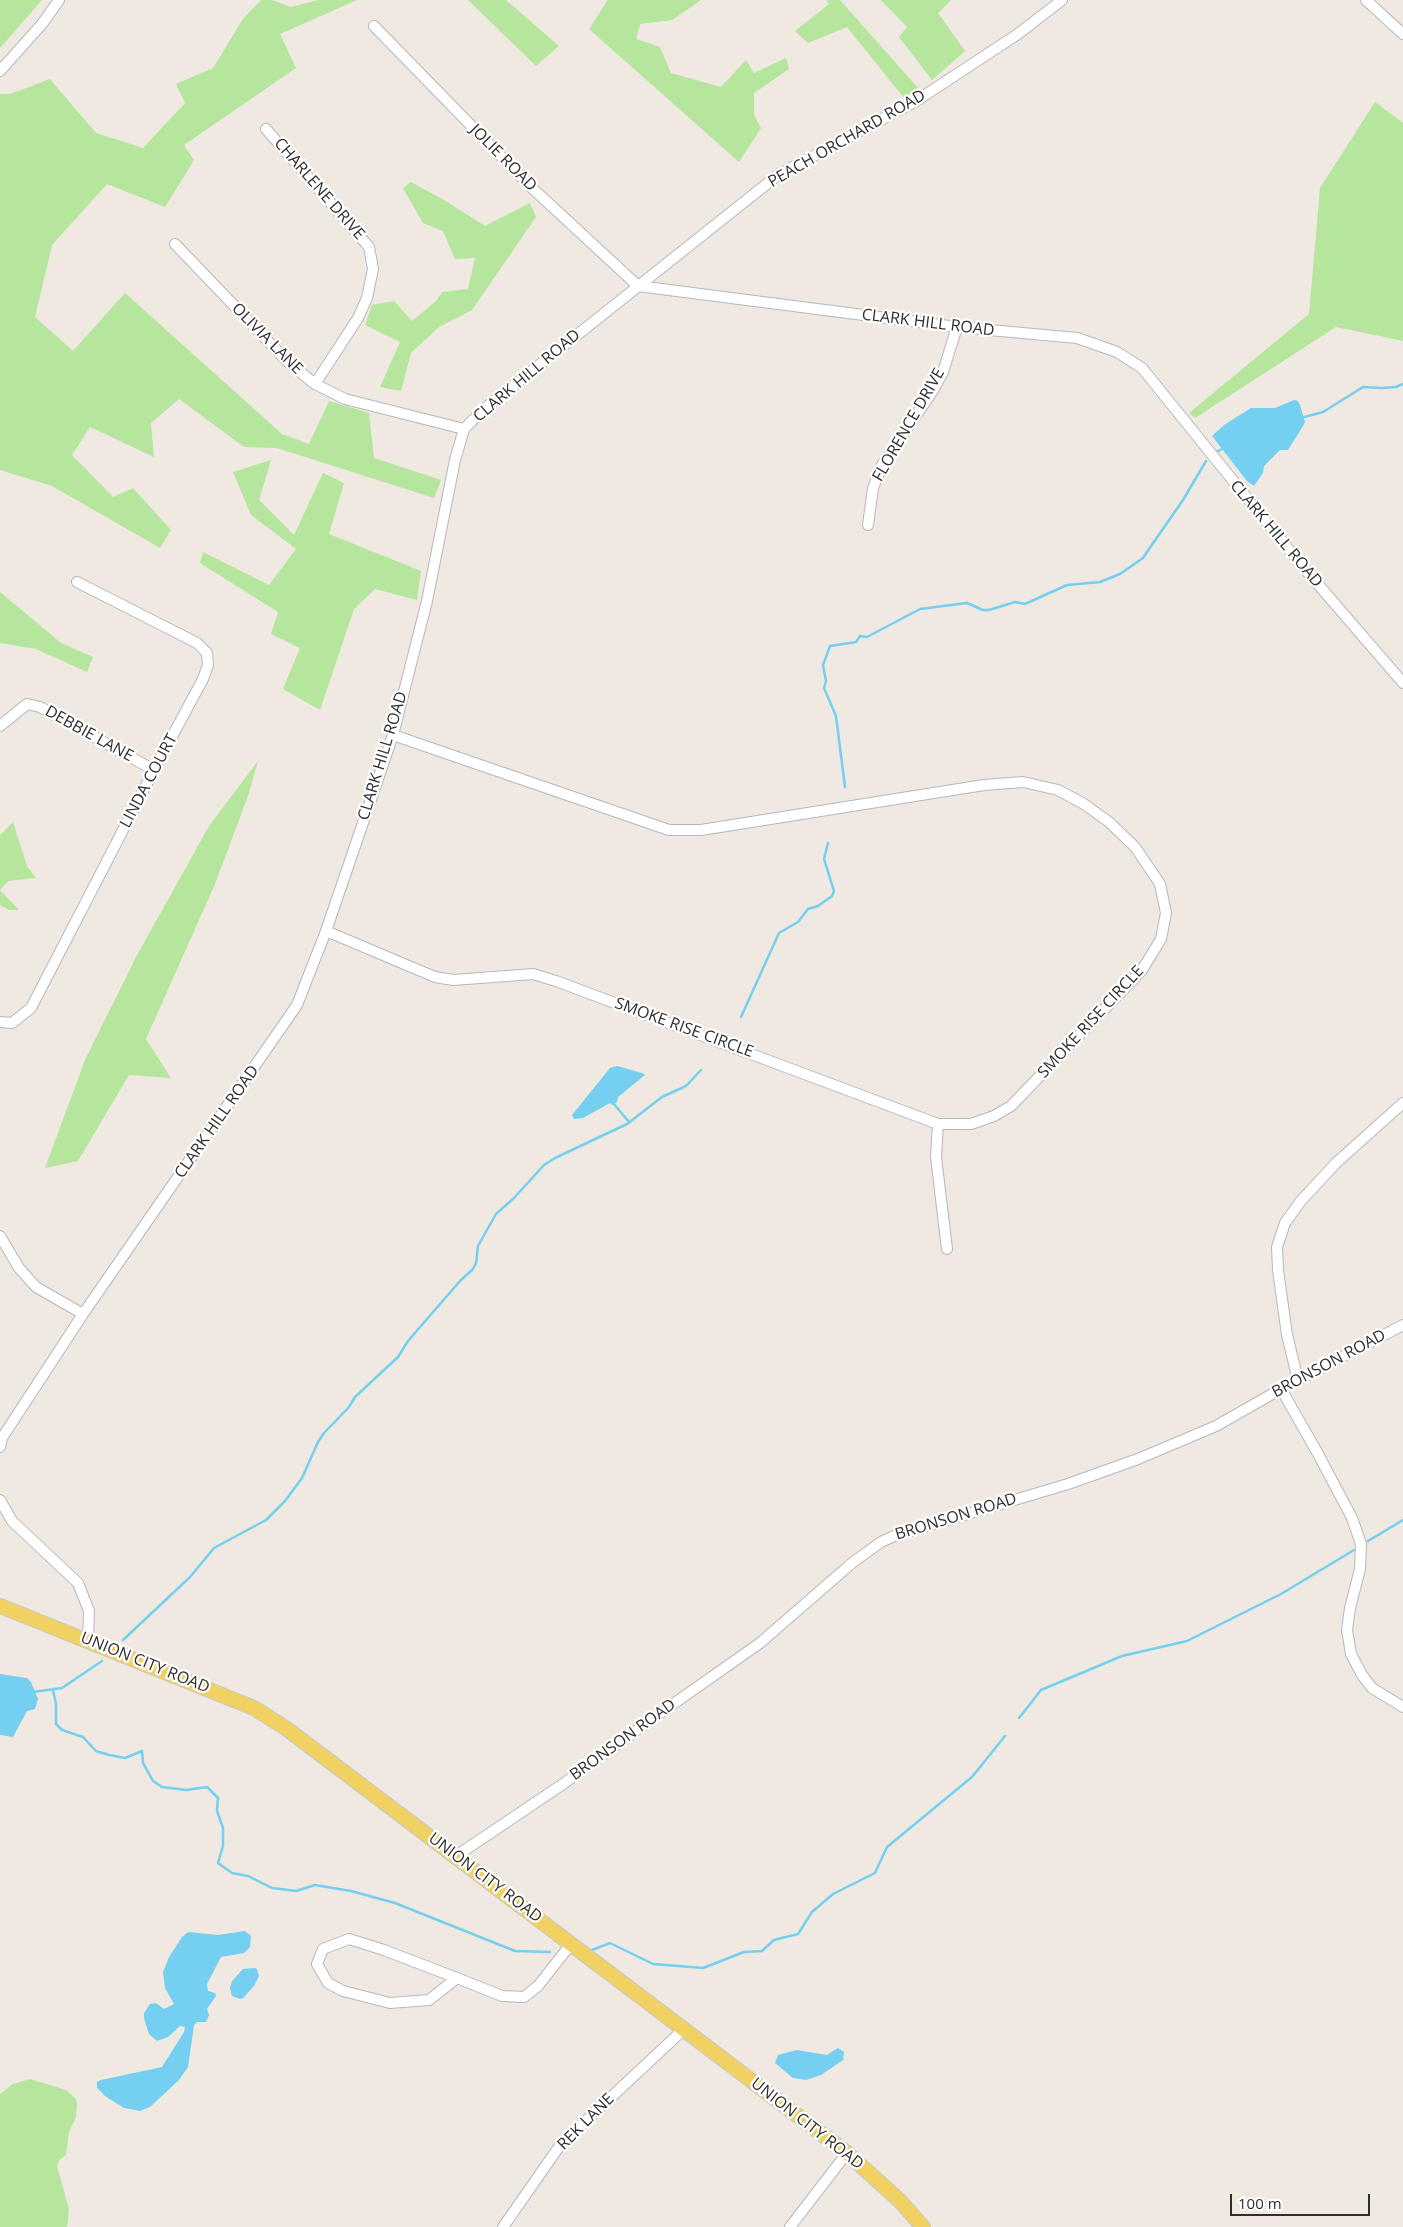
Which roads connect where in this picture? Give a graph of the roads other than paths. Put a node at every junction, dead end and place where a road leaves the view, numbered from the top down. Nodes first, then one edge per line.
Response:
1 (59, 0) edge
2 (1062, 0) edge
3 (1366, 0) edge
4 (374, 26) dead end
5 (1403, 34) edge
6 (0, 71) edge
7 (266, 129) dead end
8 (175, 244) dead end
9 (638, 286) junction
10 (957, 327) junction
11 (315, 384) junction
12 (464, 429) junction
13 (868, 524) dead end
14 (77, 582) dead end
15 (1403, 683) edge
16 (0, 726) edge
17 (392, 735) junction
18 (154, 770) junction
19 (326, 931) junction
20 (0, 1022) edge
21 (1403, 1103) edge
22 (938, 1124) junction
23 (0, 1236) edge
24 (947, 1249) dead end
25 (83, 1314) junction
26 (1403, 1325) edge
27 (1298, 1380) junction
28 (1281, 1389) junction
29 (1, 1441) edge
30 (0, 1500) edge
31 (0, 1606) edge
32 (88, 1640) junction
33 (1403, 1707) edge
34 (456, 1856) junction
35 (571, 1944) junction
36 (457, 1978) junction
37 (684, 2029) junction
38 (846, 2153) junction
39 (502, 2227) edge
40 (790, 2227) edge
41 (923, 2227) edge

1 - 6 street
2 - 9 street, PEACH ORCHARD ROAD
3 - 5 street
4 - 9 street, JOLIE ROAD
7 - 11 street, CHARLENE DRIVE
8 - 11 street, OLIVIA LANE
9 - 10 street, CLARK HILL ROAD
9 - 12 street, CLARK HILL ROAD
10 - 13 street, FLORENCE DRIVE
10 - 15 street, CLARK HILL ROAD
11 - 12 street, OLIVIA LANE
12 - 17 street, CLARK HILL ROAD
14 - 18 street, LINDA COURT
16 - 18 street, DEBBIE LANE
17 - 19 street, CLARK HILL ROAD
17 - 22 street, SMOKE RISE CIRCLE
18 - 20 street, LINDA COURT
19 - 22 street, SMOKE RISE CIRCLE
19 - 25 street, CLARK HILL ROAD
21 - 27 street
22 - 24 street
23 - 25 street
25 - 29 street, CLARK HILL ROAD
26 - 27 street, BRONSON ROAD
27 - 28 street, BRONSON ROAD
28 - 33 street
28 - 34 street, BRONSON ROAD
30 - 32 street
31 - 32 main road, UNION CITY ROAD
32 - 34 main road, UNION CITY ROAD
34 - 35 main road, UNION CITY ROAD
35 - 36 street
35 - 37 main road, UNION CITY ROAD
36 - 36 street
37 - 38 main road, UNION CITY ROAD
37 - 39 street, REK LANE
38 - 40 street
38 - 41 main road, UNION CITY ROAD

